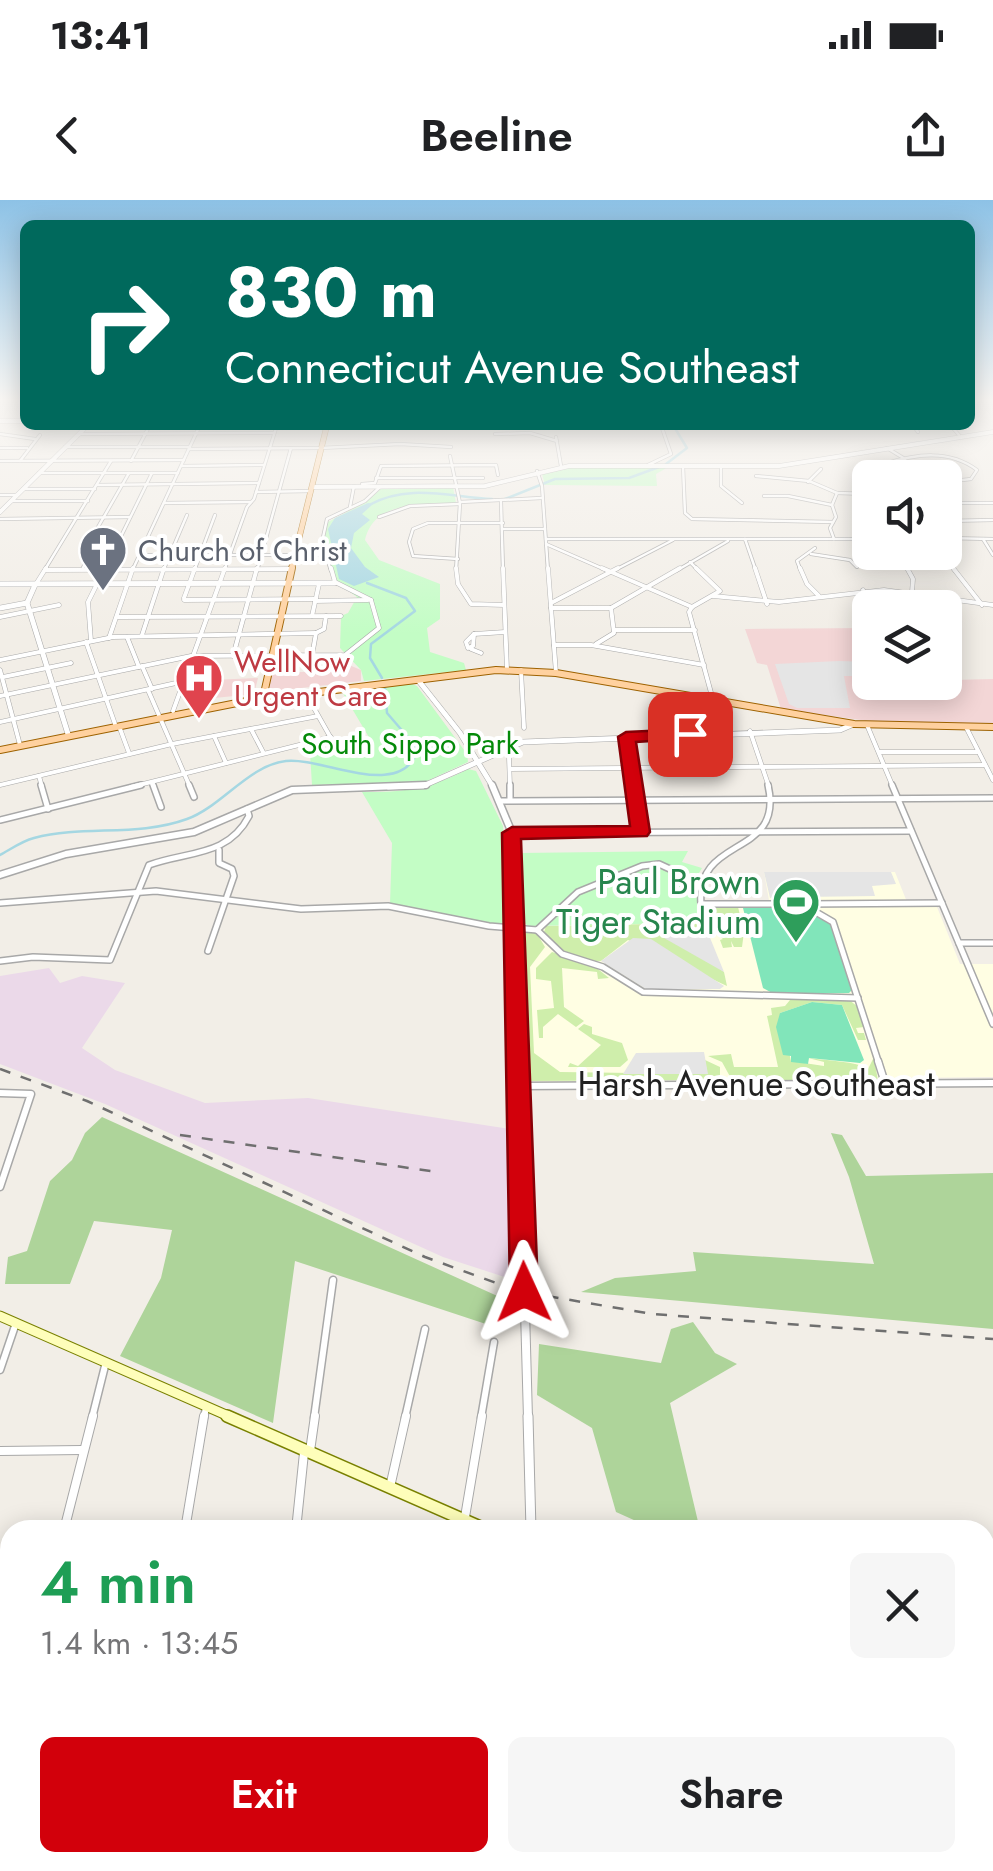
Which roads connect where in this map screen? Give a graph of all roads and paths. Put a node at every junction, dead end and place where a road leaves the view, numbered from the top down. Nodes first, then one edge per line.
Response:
1 (33, 479) edge
2 (101, 479) edge
3 (126, 479) edge
4 (149, 479) edge
5 (175, 479) edge
6 (260, 479) edge
7 (283, 479) edge
8 (314, 479) edge
9 (376, 479) edge
10 (451, 479) edge
11 (515, 479) edge
12 (539, 479) edge
13 (684, 479) edge
14 (721, 479) edge
15 (795, 479) edge
16 (811, 479) edge
17 (808, 482) junction
18 (259, 483) junction
19 (123, 484) junction
20 (147, 484) junction
21 (173, 484) junction
22 (362, 484) dead end
23 (354, 486) junction
24 (381, 486) junction
25 (455, 486) junction
26 (96, 487) junction
27 (23, 489) junction
28 (312, 489) junction
29 (256, 492) junction
30 (279, 492) junction
31 (836, 493) junction
32 (852, 493) edge
33 (0, 495) edge
34 (17, 495) junction
35 (764, 496) dead end
36 (542, 498) junction
37 (459, 500) junction
38 (11, 501) junction
39 (88, 501) junction
40 (251, 502) junction
41 (502, 502) junction
42 (742, 502) dead end
43 (164, 503) junction
44 (962, 503) edge
45 (993, 503) edge
46 (350, 506) junction
47 (832, 506) junction
48 (0, 515) edge
49 (187, 515) dead end
50 (215, 516) dead end
51 (103, 517) junction
52 (130, 517) junction
53 (379, 517) dead end
54 (76, 518) junction
55 (962, 520) edge
56 (993, 520) edge
57 (833, 522) junction
58 (459, 523) junction
59 (503, 526) junction
60 (545, 529) junction
61 (962, 538) edge
62 (674, 539) junction
63 (728, 539) junction
64 (745, 539) junction
65 (811, 539) junction
66 (834, 539) junction
67 (852, 539) edge
68 (983, 539) junction
69 (993, 539) edge
70 (546, 542) junction
71 (815, 548) junction
72 (140, 554) junction
73 (170, 554) junction
74 (200, 554) junction
75 (296, 554) junction
76 (808, 554) junction
77 (824, 554) junction
78 (230, 555) junction
79 (263, 555) junction
80 (993, 555) edge
81 (329, 556) junction
82 (458, 560) junction
83 (690, 562) junction
84 (852, 562) edge
85 (195, 569) junction
86 (226, 569) junction
87 (259, 569) junction
88 (292, 569) junction
89 (44, 570) junction
90 (82, 570) junction
91 (104, 570) junction
92 (132, 570) junction
93 (164, 570) junction
94 (954, 570) edge
95 (611, 572) junction
96 (336, 583) junction
97 (0, 584) edge
98 (36, 584) junction
99 (96, 584) junction
100 (126, 584) junction
101 (157, 584) junction
102 (189, 584) junction
103 (221, 584) junction
104 (254, 584) junction
105 (288, 584) junction
106 (320, 584) junction
107 (644, 586) junction
108 (852, 592) edge
109 (713, 596) junction
110 (819, 596) junction
111 (284, 599) junction
112 (215, 600) junction
113 (250, 600) junction
114 (316, 600) junction
115 (371, 600) junction
116 (27, 602) junction
117 (767, 604) junction
118 (962, 604) edge
119 (59, 605) dead end
120 (504, 605) junction
121 (551, 605) junction
122 (982, 605) junction
123 (993, 605) edge
124 (692, 607) junction
125 (0, 608) edge
126 (611, 608) junction
127 (30, 612) junction
128 (210, 616) junction
129 (245, 616) junction
130 (280, 616) junction
131 (312, 616) junction
132 (326, 616) junction
133 (341, 616) dead end
134 (0, 617) edge
135 (118, 617) junction
136 (149, 617) junction
137 (614, 630) junction
138 (694, 630) junction
139 (505, 632) junction
140 (240, 633) junction
141 (276, 633) junction
142 (204, 634) junction
143 (316, 634) junction
144 (142, 635) junction
145 (126, 636) junction
146 (109, 638) junction
147 (89, 642) junction
148 (554, 644) junction
149 (590, 645) junction
150 (42, 651) junction
151 (481, 653) dead end
152 (196, 656) junction
153 (232, 656) junction
154 (270, 656) junction
155 (312, 656) junction
156 (0, 660) edge
157 (70, 663) dead end
158 (704, 665) junction
159 (141, 667) junction
160 (48, 668) junction
161 (506, 670) junction
162 (521, 670) junction
163 (556, 672) junction
164 (1, 675) edge
165 (98, 676) junction
166 (417, 679) junction
167 (185, 681) junction
168 (52, 686) junction
169 (150, 689) junction
170 (304, 692) junction
171 (3, 696) edge
172 (106, 698) junction
173 (263, 698) junction
174 (713, 701) junction
175 (60, 708) junction
176 (172, 711) junction
177 (664, 713) dead end
178 (159, 714) junction
179 (318, 716) junction
180 (12, 719) junction
181 (0, 722) edge
182 (117, 724) junction
183 (854, 724) junction
184 (867, 725) junction
185 (966, 727) junction
186 (993, 727) edge
187 (524, 728) dead end
188 (251, 729) junction
189 (750, 732) junction
190 (68, 734) junction
191 (670, 735) junction
192 (214, 736) junction
193 (626, 737) junction
194 (172, 744) junction
195 (20, 745) junction
196 (0, 750) edge
197 (263, 752) junction
198 (879, 752) junction
199 (978, 752) junction
200 (129, 754) junction
201 (509, 757) dead end
202 (477, 761) junction
203 (226, 763) junction
204 (985, 766) junction
205 (761, 767) junction
206 (886, 767) junction
207 (632, 768) junction
208 (510, 769) junction
209 (186, 775) junction
210 (39, 776) junction
211 (993, 780) edge
212 (152, 783) junction
213 (0, 785) edge
214 (194, 797) dead end
215 (770, 798) junction
216 (898, 798) junction
217 (993, 798) edge
218 (636, 799) junction
219 (510, 800) junction
220 (499, 801) junction
221 (161, 807) dead end
222 (48, 808) junction
223 (246, 809) junction
224 (0, 820) edge
225 (912, 831) junction
226 (640, 832) junction
227 (760, 832) junction
228 (512, 833) junction
229 (219, 850) junction
230 (0, 875) edge
231 (698, 882) junction
232 (138, 892) junction
233 (226, 901) junction
234 (0, 903) edge
235 (942, 903) junction
236 (802, 904) junction
237 (514, 929) junction
238 (537, 930) junction
239 (959, 943) junction
240 (993, 943) edge
241 (208, 951) dead end
242 (0, 961) edge
243 (858, 998) junction
244 (993, 1024) edge
245 (993, 1083) edge
246 (886, 1084) junction
247 (518, 1086) junction
248 (0, 1093) edge
249 (0, 1187) edge
250 (333, 1280) dead end
251 (0, 1316) edge
252 (16, 1322) junction
253 (425, 1329) dead end
254 (494, 1342) dead end
255 (106, 1362) junction
256 (0, 1370) edge
257 (206, 1407) junction
258 (83, 1450) junction
259 (0, 1451) edge
260 (307, 1452) junction
261 (390, 1488) junction
262 (66, 1520) edge
263 (187, 1520) edge
264 (297, 1520) edge
265 (465, 1520) joint
266 (531, 1520) edge

1 - 27 street
2 - 26 street
3 - 19 street
4 - 20 street
5 - 21 street
6 - 18 street
7 - 30 street
8 - 28 main road
9 - 22 street
10 - 25 street
11 - 25 street
12 - 36 street
13 - 57 street
14 - 42 street
15 - 17 street
16 - 17 street
17 - 31 street
18 - 21 street
18 - 29 street
19 - 20 street
19 - 26 street
19 - 51 street
20 - 21 street
20 - 52 street
21 - 43 street
23 - 24 street
23 - 28 street
23 - 46 street
24 - 25 street
24 - 46 street
25 - 37 street
26 - 27 street
26 - 39 street
27 - 34 street
28 - 30 street
28 - 75 main road
29 - 30 street
29 - 40 street
30 - 79 street
31 - 32 street
31 - 47 street
33 - 34 street
34 - 38 street
35 - 47 street
36 - 41 street
36 - 60 street
37 - 41 street
37 - 53 street
37 - 58 street
38 - 39 street
38 - 48 street
39 - 54 street
40 - 43 street
40 - 78 street
41 - 59 street
43 - 72 street
44 - 45 street
46 - 81 street
47 - 57 street
48 - 54 street
49 - 73 street
50 - 74 street
51 - 52 street
51 - 54 street
51 - 90 street
52 - 91 street
54 - 89 street
55 - 56 street
57 - 66 street
58 - 59 street
58 - 82 street
58 - 82 street
59 - 60 street
59 - 120 street
60 - 70 street
61 - 68 street
62 - 63 street
62 - 70 street
62 - 95 street
63 - 64 street
63 - 83 street
64 - 65 street
64 - 117 street
65 - 66 street
65 - 71 street
66 - 67 street
68 - 69 street
68 - 80 street
70 - 95 street
70 - 121 street
71 - 76 street
71 - 77 street
72 - 73 street
72 - 92 street
73 - 74 street
73 - 93 street
74 - 78 street
74 - 85 street
75 - 79 street
75 - 81 street
75 - 88 main road
76 - 77 street
76 - 110 street
77 - 84 street
78 - 79 street
78 - 86 street
79 - 87 street
81 - 96 street
82 - 120 street
83 - 107 street
83 - 109 street
85 - 86 street
85 - 93 street
85 - 102 street
86 - 87 street
86 - 103 street
87 - 88 street
87 - 104 street
88 - 105 main road
89 - 90 street
89 - 98 street
90 - 91 street
91 - 92 street
91 - 99 street
92 - 93 street
92 - 100 street
93 - 101 street
94 - 122 street
95 - 107 street
95 - 121 street
96 - 106 street
96 - 115 street
97 - 98 street
98 - 99 street
98 - 116 street
99 - 100 street
99 - 147 street
100 - 101 street
100 - 135 street
101 - 102 street
101 - 136 street
102 - 103 street
102 - 112 street
103 - 104 street
103 - 112 street
104 - 105 street
104 - 113 street
105 - 106 street
105 - 111 main road
106 - 114 street
107 - 124 street
107 - 126 street
108 - 110 street
109 - 117 street
109 - 124 street
110 - 117 street
111 - 113 street
111 - 114 street
111 - 130 main road
112 - 113 street
112 - 128 street
113 - 129 street
114 - 115 street
114 - 131 street
115 - 155 street
116 - 125 street
116 - 127 street
118 - 122 street
119 - 127 street
120 - 139 street
121 - 126 street
121 - 148 street
122 - 123 street
124 - 138 street
126 - 137 street
127 - 134 street
127 - 150 street
128 - 129 street
128 - 136 street
128 - 142 street
129 - 130 street
129 - 140 street
130 - 131 street
130 - 141 main road
131 - 132 street
132 - 133 street
132 - 143 street
135 - 136 street
135 - 146 street
136 - 144 street
137 - 138 street
137 - 149 street
138 - 158 street
139 - 151 street
139 - 161 street
140 - 141 street
140 - 142 street
140 - 153 street
141 - 143 street
141 - 154 main road
142 - 144 street
142 - 152 street
143 - 155 street
144 - 145 street
145 - 146 street
145 - 159 street
146 - 147 street
147 - 150 street
147 - 165 street
148 - 149 street
148 - 163 street
149 - 158 street
150 - 156 street
150 - 160 street
152 - 153 street
152 - 159 street
152 - 167 street
153 - 154 street
154 - 155 street
154 - 173 main road
157 - 160 street
158 - 174 street
159 - 165 street
159 - 169 street
160 - 164 street
160 - 168 street
161 - 162 main road
161 - 166 main road
162 - 163 main road
162 - 187 street
163 - 174 main road
164 - 171 street
165 - 168 street
165 - 172 street
166 - 170 main road
166 - 202 street
167 - 169 street
167 - 176 street
168 - 171 street
168 - 175 street
169 - 172 street
169 - 178 street
170 - 173 main road
170 - 179 street
171 - 180 street
172 - 175 street
172 - 182 street
173 - 176 main road
174 - 183 main road
175 - 180 street
175 - 190 street
176 - 178 main road
177 - 191 street
178 - 182 main road
178 - 194 street
179 - 188 street
179 - 197 street
180 - 181 street
180 - 195 street
182 - 190 main road
182 - 200 street
183 - 184 main road
183 - 189 street
184 - 185 main road
184 - 198 street
185 - 186 main road
185 - 199 street
188 - 192 street
188 - 197 street
189 - 191 street
189 - 205 street
190 - 195 main road
191 - 193 street
192 - 194 street
192 - 203 street
193 - 202 street
193 - 207 street
194 - 200 street
194 - 209 street
195 - 196 main road
197 - 203 street
198 - 199 street
198 - 206 street
199 - 204 street
200 - 210 street
201 - 208 street
202 - 220 street
202 - 223 street
203 - 209 street
204 - 206 street
204 - 211 street
205 - 206 street
205 - 207 street
205 - 215 street
206 - 216 street
207 - 208 street
207 - 218 street
208 - 219 street
209 - 212 street
209 - 214 street
210 - 213 street
210 - 222 street
212 - 221 street
212 - 222 street
215 - 216 street
215 - 218 street
215 - 227 street
216 - 217 street
216 - 225 street
218 - 219 street
218 - 226 street
219 - 220 street
220 - 228 street
222 - 224 street
223 - 229 street
223 - 230 street
225 - 227 street
225 - 235 street
226 - 227 street
226 - 228 street
227 - 231 street
228 - 237 street
229 - 232 street
229 - 233 street
231 - 236 street
231 - 238 street
232 - 233 street
232 - 234 street
232 - 242 street
233 - 237 street
233 - 241 street
235 - 236 street
235 - 239 street
236 - 243 street
237 - 238 street
237 - 247 street
238 - 243 street
239 - 240 street
239 - 244 street
243 - 246 street
245 - 246 street, Harsh Avenue Southeast
246 - 247 street, Harsh Avenue Southeast
247 - 266 street
248 - 249 street
250 - 260 street
251 - 252 main road
252 - 255 main road
252 - 256 street
253 - 261 street
254 - 265 street
255 - 257 main road
255 - 258 street
257 - 260 main road
257 - 263 street
258 - 259 street
258 - 262 street
260 - 261 main road
260 - 264 street
261 - 265 main road

